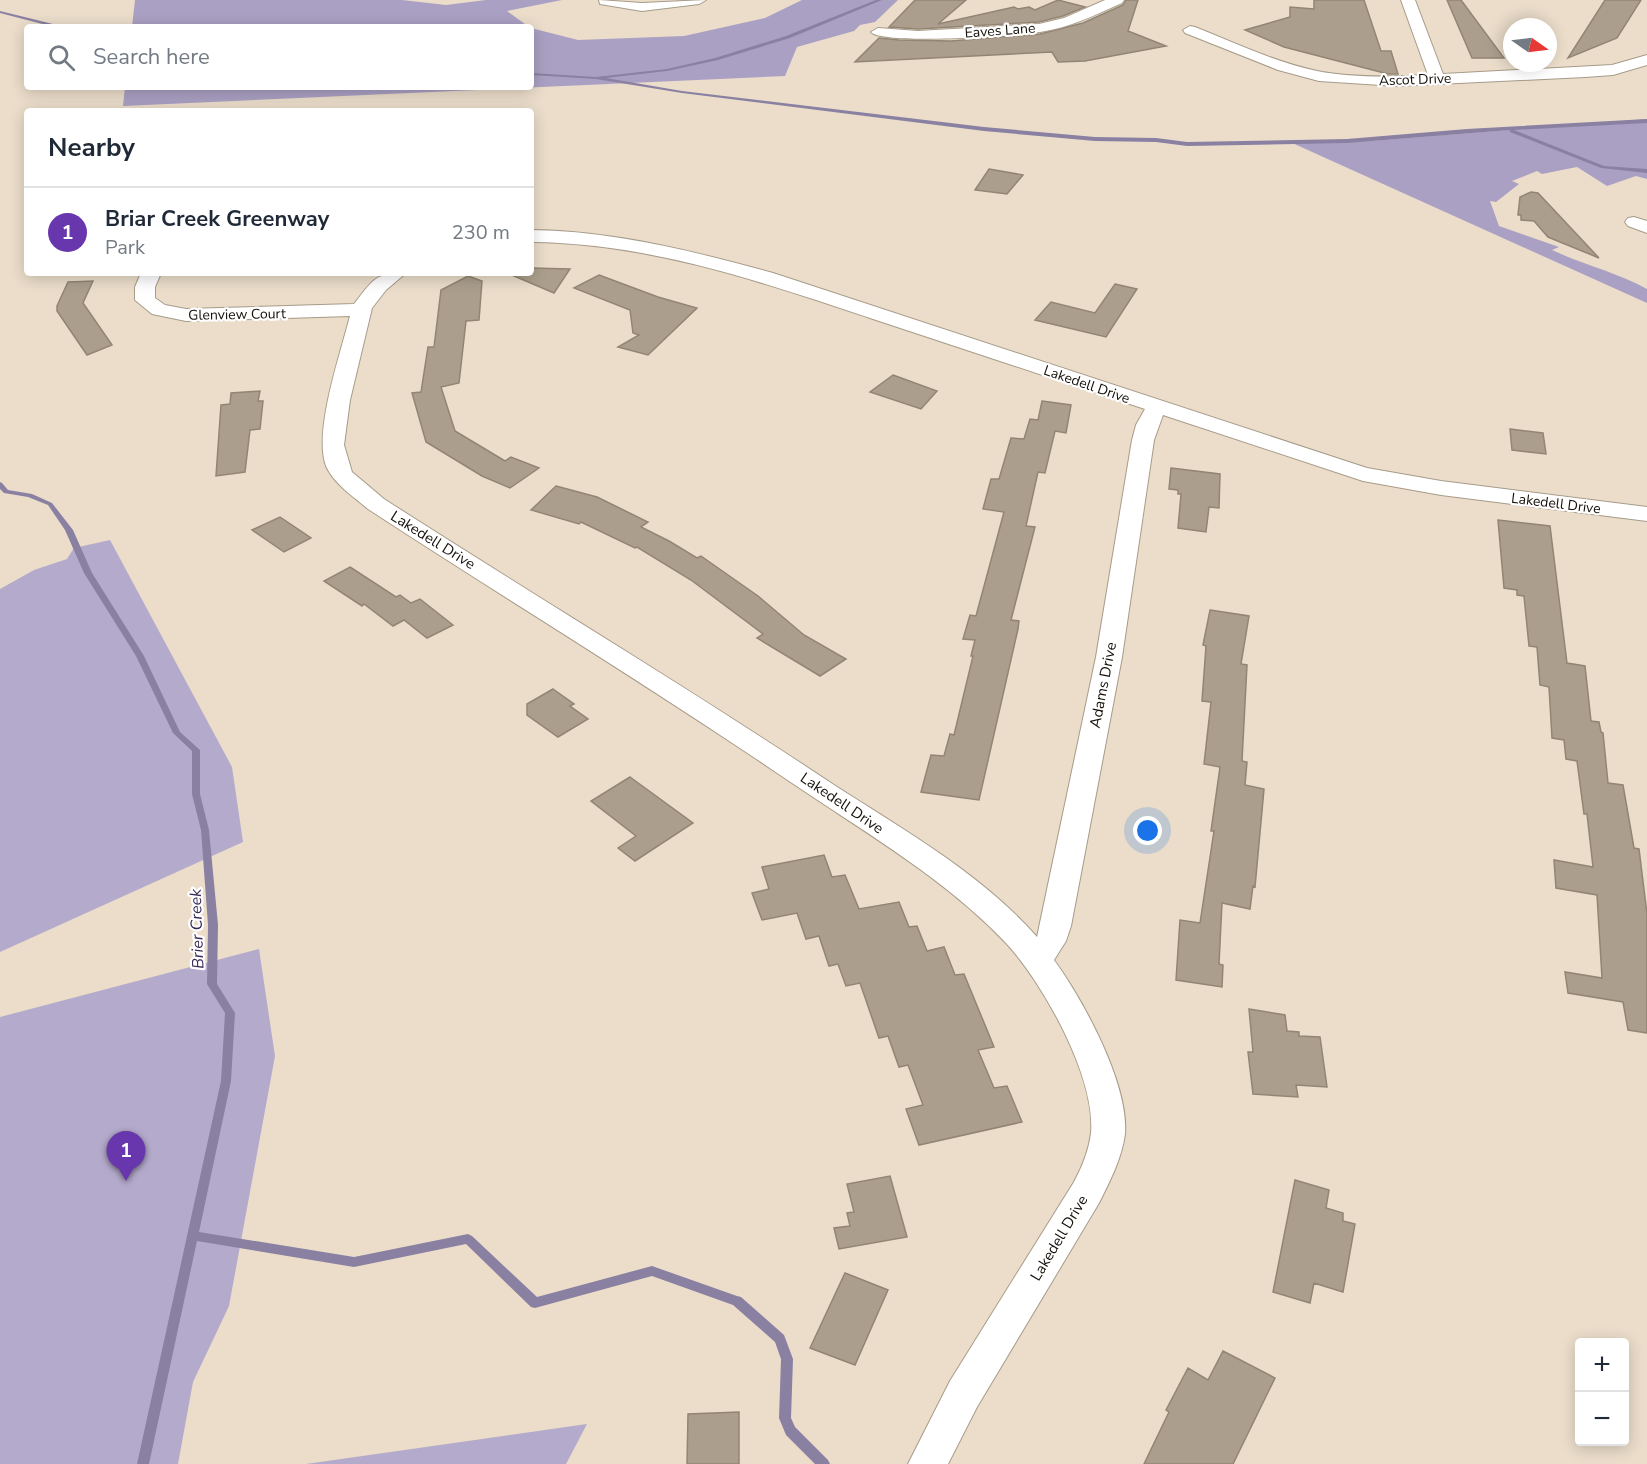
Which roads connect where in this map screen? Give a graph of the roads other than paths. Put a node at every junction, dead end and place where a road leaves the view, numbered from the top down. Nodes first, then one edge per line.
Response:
1 (699, 0) edge
2 (1408, 0) edge
3 (605, 1) edge
4 (1107, 1) edge
5 (1190, 30) dead end
6 (878, 32) dead end
7 (1647, 60) edge
8 (1437, 79) junction
9 (534, 236) edge
10 (150, 276) edge
11 (393, 276) edge
12 (362, 310) junction
13 (1157, 407) junction
14 (1646, 516) edge
15 (1038, 959) junction
16 (928, 1464) edge

1 - 3 street
2 - 8 street
4 - 6 street, Eaves Lane
5 - 8 street, Ascot Drive
7 - 8 street, Ascot Drive
9 - 13 street, Lakedell Drive
10 - 12 street, Glenview Court
11 - 12 street, Lakedell Drive
12 - 15 street, Lakedell Drive
13 - 14 street, Lakedell Drive
13 - 15 street, Adams Drive
15 - 16 street, Lakedell Drive

